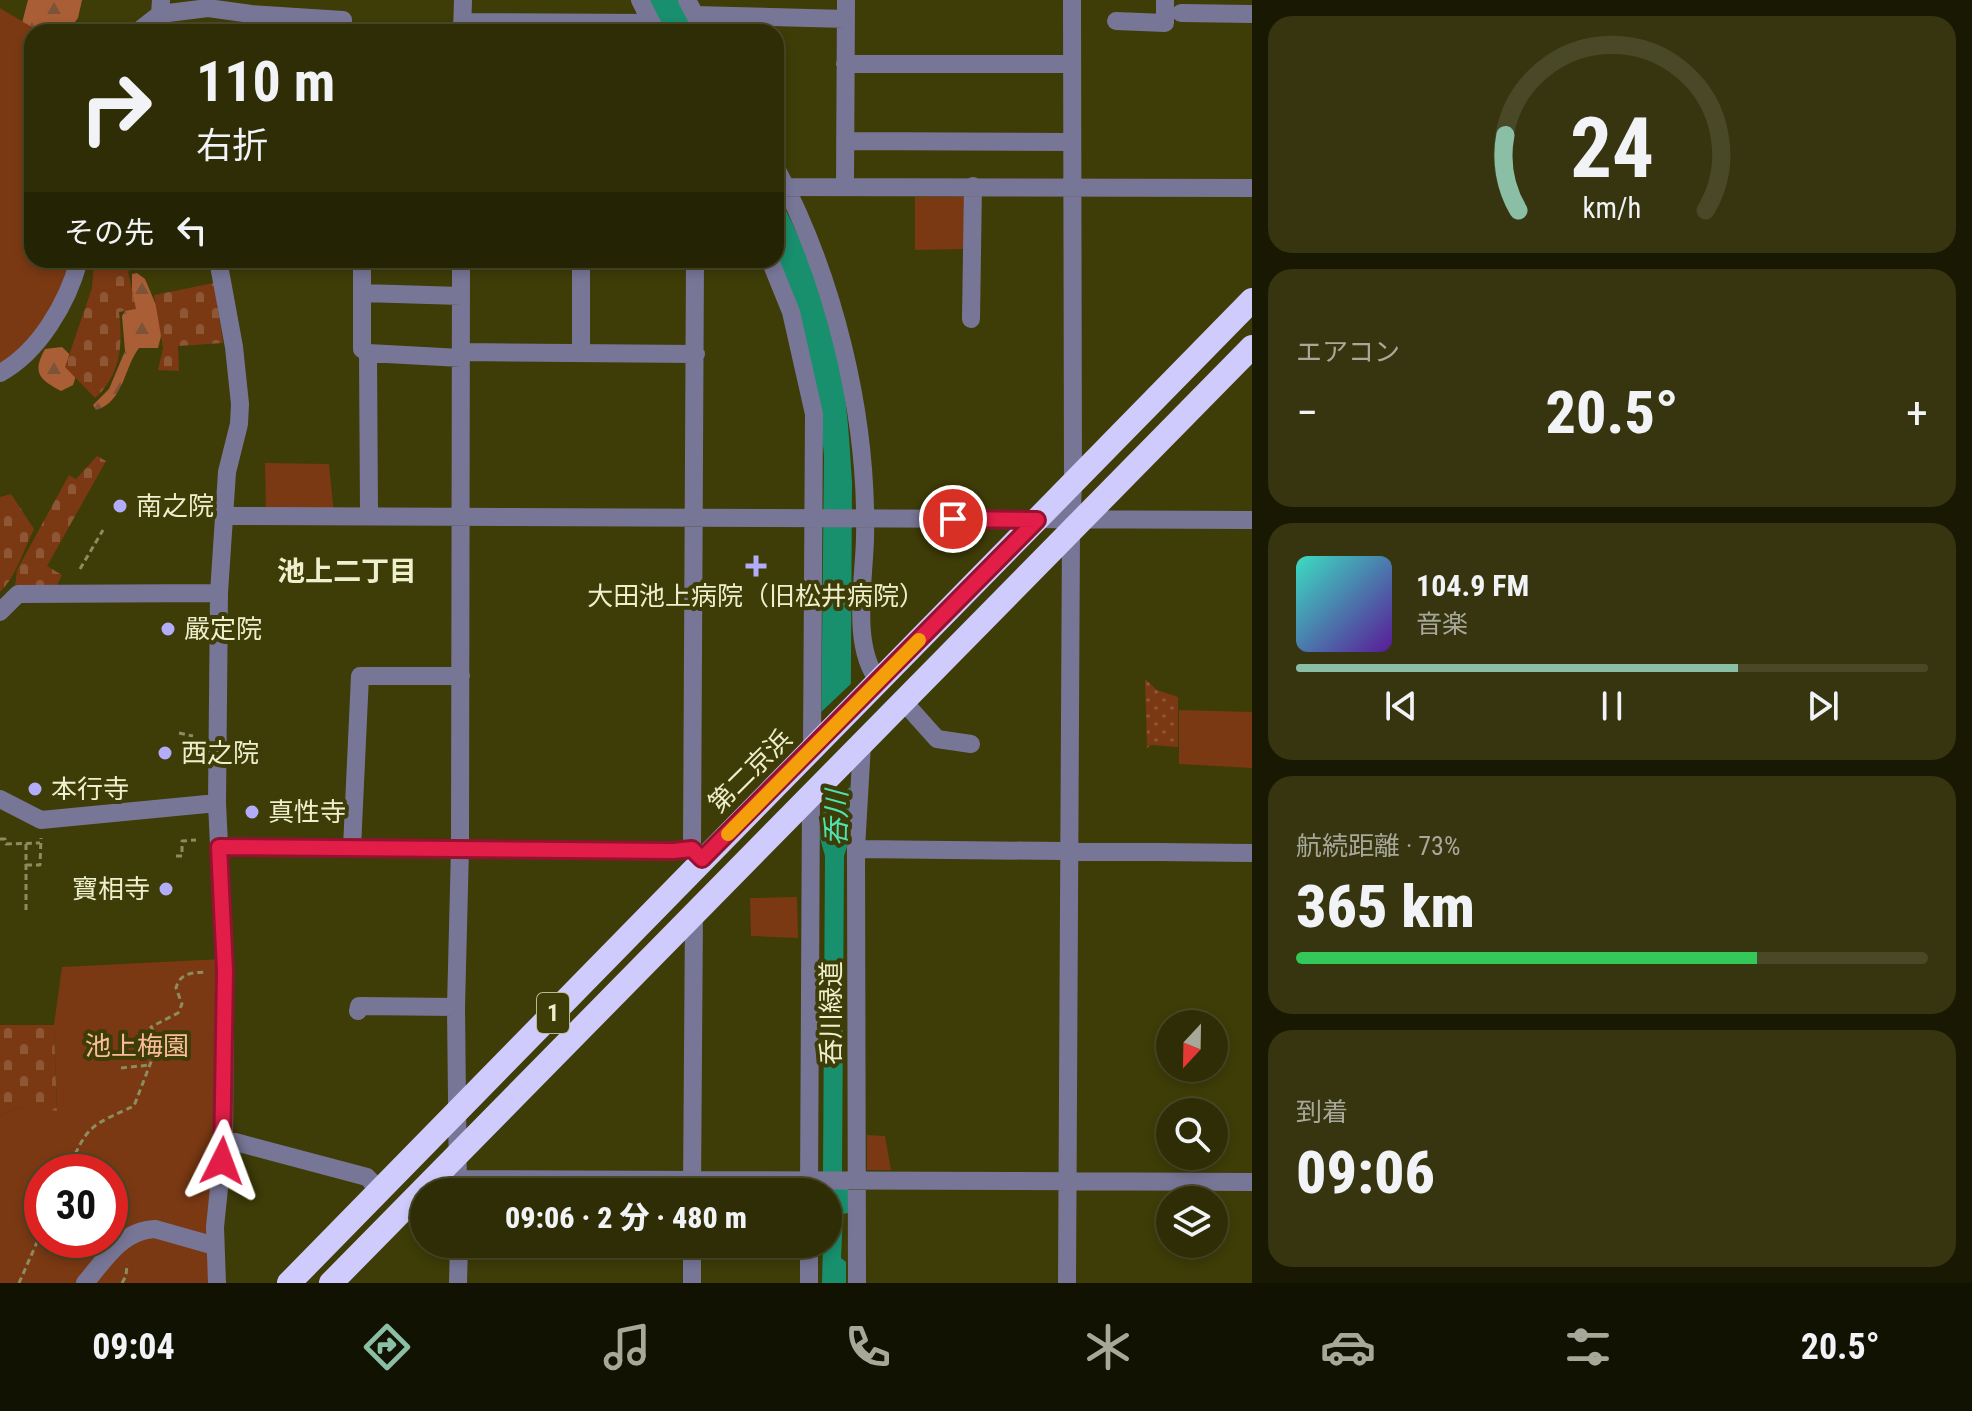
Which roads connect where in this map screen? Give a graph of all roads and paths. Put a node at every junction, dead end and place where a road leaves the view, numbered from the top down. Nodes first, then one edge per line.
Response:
1 (463, 0) edge
2 (640, 0) edge
3 (1072, 0) edge
4 (1165, 0) edge
5 (846, 10) edge
6 (1181, 13) dead end
7 (1252, 14) edge
8 (162, 15) edge
9 (695, 16) edge
10 (1116, 21) dead end
11 (343, 24) edge
12 (462, 24) edge
13 (652, 24) edge
14 (845, 64) junction
15 (1071, 64) junction
16 (845, 141) junction
17 (1071, 142) junction
18 (845, 185) junction
19 (973, 186) junction
20 (784, 187) edge
21 (1071, 187) junction
22 (1252, 188) edge
23 (784, 196) edge
24 (76, 268) edge
25 (219, 268) edge
26 (362, 268) edge
27 (461, 268) edge
28 (581, 268) edge
29 (695, 268) edge
30 (773, 268) edge
31 (362, 293) junction
32 (461, 296) junction
33 (1252, 300) edge
34 (971, 319) dead end
35 (1252, 347) edge
36 (581, 352) junction
37 (368, 353) junction
38 (696, 354) junction
39 (462, 355) junction
40 (0, 373) edge
41 (1073, 483) junction
42 (369, 515) junction
43 (224, 516) junction
44 (461, 516) junction
45 (695, 518) junction
46 (860, 519) junction
47 (817, 520) junction
48 (1037, 520) junction
49 (1252, 520) edge
50 (1075, 523) junction
51 (103, 530) dead end
52 (80, 569) dead end
53 (219, 593) junction
54 (0, 612) edge
55 (184, 635) dead end
56 (195, 639) dead end
57 (461, 676) junction
58 (879, 681) junction
59 (903, 701) junction
60 (179, 733) dead end
61 (193, 736) dead end
62 (971, 744) dead end
63 (815, 746) junction
64 (858, 748) junction
65 (814, 791) junction
66 (0, 799) edge
67 (217, 803) junction
68 (41, 820) junction
69 (0, 839) edge
70 (196, 840) dead end
71 (41, 843) junction
72 (26, 844) junction
73 (219, 847) junction
74 (352, 848) junction
75 (460, 848) junction
76 (856, 849) junction
77 (1069, 851) junction
78 (1252, 853) edge
79 (697, 854) junction
80 (176, 856) dead end
81 (26, 865) junction
82 (26, 911) dead end
83 (694, 912) junction
84 (225, 971) junction
85 (456, 1007) junction
86 (358, 1011) dead end
87 (150, 1065) junction
88 (121, 1068) dead end
89 (458, 1111) junction
90 (224, 1139) junction
91 (458, 1152) junction
92 (75, 1154) edge
93 (458, 1178) edge
94 (692, 1178) edge
95 (811, 1178) edge
96 (1067, 1180) junction
97 (853, 1181) junction
98 (842, 1182) edge
99 (1252, 1182) edge
100 (379, 1190) junction
101 (215, 1246) junction
102 (30, 1258) edge
103 (459, 1258) edge
104 (692, 1258) edge
105 (809, 1258) edge
106 (19, 1283) edge
107 (85, 1283) edge
108 (217, 1283) edge
109 (289, 1283) edge
110 (331, 1283) edge
111 (458, 1283) edge
112 (692, 1283) edge
113 (809, 1283) edge
114 (857, 1283) edge
115 (1067, 1283) edge

1 - 12 street
2 - 13 street
3 - 15 street
4 - 10 street
5 - 9 street
5 - 14 street
6 - 7 street
8 - 11 street
14 - 15 street
14 - 16 street
15 - 17 street
16 - 17 street
16 - 18 street
17 - 21 street
18 - 19 street
18 - 20 street
19 - 21 street
19 - 34 street
21 - 22 street
21 - 41 street
23 - 46 street
24 - 40 street
25 - 43 street
26 - 31 street
27 - 32 street
28 - 36 street
29 - 38 street
30 - 47 street
31 - 32 street
31 - 37 street
32 - 39 street
33 - 41 highway, 第二京浜 / 1
35 - 50 highway, 1
36 - 38 street
36 - 39 street
37 - 39 street
37 - 42 street
38 - 45 street
39 - 44 street
41 - 48 highway, 第二京浜 / 1
41 - 50 street
42 - 43 street
42 - 44 street
43 - 53 street
44 - 45 street
44 - 57 street
45 - 47 street
45 - 79 street
46 - 47 street
46 - 48 street
46 - 58 street
47 - 63 street
48 - 50 street
48 - 58 highway, 第二京浜 / 1
49 - 50 street
50 - 59 highway, 1
50 - 77 street
51 - 52 path
53 - 54 street
53 - 67 street
55 - 56 path
57 - 74 street
57 - 75 street
58 - 63 highway, 第二京浜 / 1
59 - 62 street
59 - 64 highway, 1
60 - 61 path
63 - 79 highway, 第二京浜 / 1
64 - 65 highway, 1
64 - 76 street, 呑川緑道
65 - 83 highway, 1
65 - 95 street
66 - 68 street
67 - 68 street
67 - 73 street
68 - 71 path
69 - 72 path
70 - 80 path
71 - 72 path
71 - 81 path
72 - 81 path
73 - 74 street
73 - 84 street
74 - 75 street
75 - 79 street
75 - 85 street
76 - 77 street
76 - 97 street, 呑川緑道
77 - 78 street
77 - 96 street
79 - 89 highway, 第二京浜 / 1
81 - 82 path
83 - 91 highway, 1
83 - 94 street
84 - 87 path
84 - 90 street
85 - 86 street
85 - 89 street
87 - 88 path
87 - 92 path
89 - 91 street
89 - 100 highway, 第二京浜 / 1
90 - 100 street
90 - 101 street
91 - 93 street
91 - 110 highway, 1
96 - 97 street
96 - 99 street
96 - 115 street
97 - 98 street
97 - 114 street, 呑川緑道
100 - 109 highway, 第二京浜 / 1
101 - 107 street
101 - 108 street
102 - 106 path
103 - 111 street
104 - 112 street
105 - 113 street

